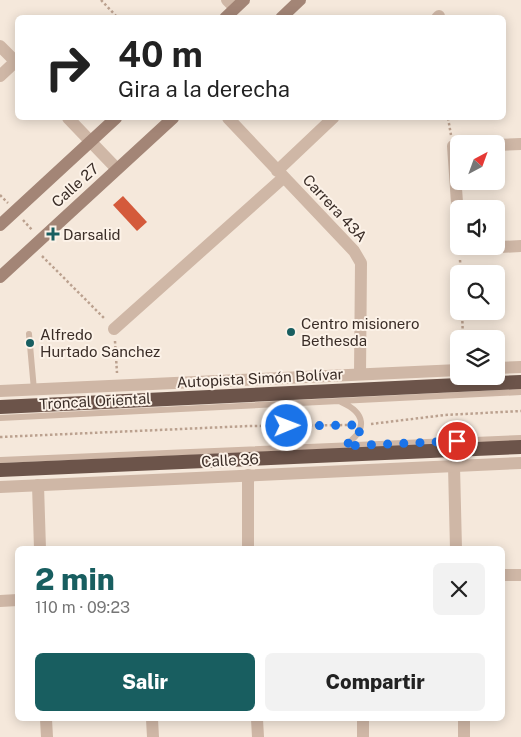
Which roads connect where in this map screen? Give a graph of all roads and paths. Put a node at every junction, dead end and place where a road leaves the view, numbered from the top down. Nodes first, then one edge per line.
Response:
1 (101, 0) edge
2 (300, 0) edge
3 (235, 3) edge
4 (115, 15) edge
5 (227, 15) edge
6 (284, 15) edge
7 (0, 46) edge
8 (15, 62) edge
9 (15, 64) edge
10 (0, 76) edge
11 (70, 120) edge
12 (114, 120) edge
13 (171, 120) edge
14 (230, 120) edge
15 (331, 120) edge
16 (449, 120) edge
17 (453, 135) edge
18 (91, 141) junction
19 (521, 144) edge
20 (505, 145) edge
21 (117, 169) junction
22 (280, 174) junction
23 (0, 225) edge
24 (32, 246) junction
25 (521, 246) edge
26 (505, 247) edge
27 (0, 277) edge
28 (114, 329) junction
29 (28, 334) dead end
30 (521, 367) edge
31 (505, 368) edge
32 (450, 370) edge
33 (360, 374) junction
34 (505, 379) edge
35 (118, 386) junction
36 (519, 386) edge
37 (34, 390) junction
38 (0, 391) edge
39 (340, 401) junction
40 (0, 407) edge
41 (521, 411) edge
42 (0, 418) edge
43 (361, 425) junction
44 (0, 437) edge
45 (521, 438) edge
46 (344, 446) junction
47 (521, 447) edge
48 (0, 460) edge
49 (521, 463) edge
50 (454, 466) junction
51 (0, 470) edge
52 (248, 475) junction
53 (38, 485) junction
54 (0, 487) edge
55 (40, 546) edge
56 (248, 546) edge
57 (456, 546) edge
58 (521, 574) edge
59 (505, 576) edge
60 (15, 600) edge
61 (0, 601) edge
62 (46, 721) edge
63 (152, 721) edge
64 (257, 721) edge
65 (363, 721) edge
66 (464, 721) edge
67 (47, 737) edge
68 (153, 737) edge
69 (258, 737) edge
70 (363, 737) edge
71 (464, 737) edge

1 - 4 path
2 - 6 main road
3 - 5 main road
7 - 8 street
9 - 10 street
11 - 18 street
12 - 18 main road, Calle 27
13 - 21 main road, Calle 27
14 - 22 street, Carrera 43A
15 - 22 street
16 - 17 path
18 - 21 street
18 - 23 main road, Calle 27
19 - 20 street
21 - 24 main road, Calle 27
22 - 28 street
22 - 33 street, Carrera 43A
24 - 27 main road, Calle 27
24 - 28 path
25 - 26 street
28 - 35 path
29 - 37 lane
30 - 31 street
32 - 33 street
33 - 35 street
34 - 36 highway
35 - 37 street
36 - 39 lane, Troncal Oriental
36 - 40 highway, Autopista Simón Bolívar
37 - 38 street
39 - 42 lane, Troncal Oriental
39 - 43 lane
41 - 43 path
43 - 44 path
43 - 46 lane
45 - 46 lane
46 - 48 lane
47 - 51 highway
49 - 50 street, Calle 36
50 - 52 street, Calle 36
50 - 57 street
52 - 53 street, Calle 36
52 - 56 street
53 - 54 street, Calle 36
53 - 55 street
58 - 59 street
60 - 61 street
62 - 67 street
63 - 68 street
64 - 69 street
65 - 70 street
66 - 71 street

